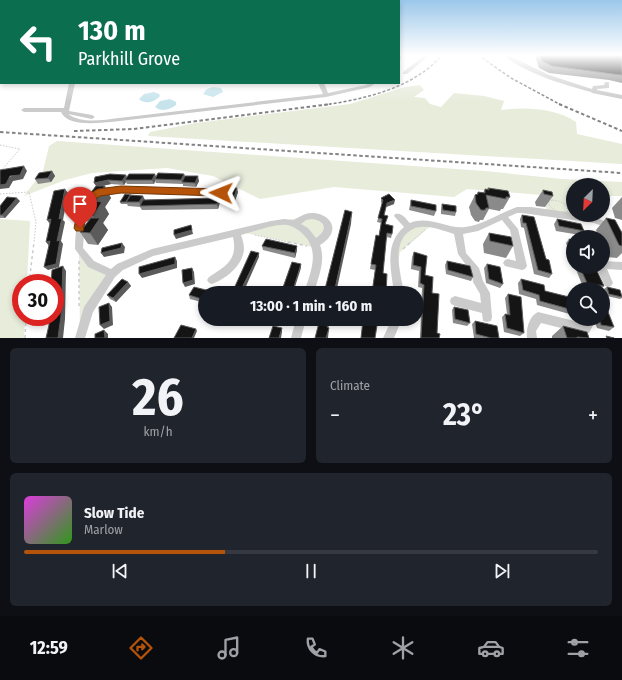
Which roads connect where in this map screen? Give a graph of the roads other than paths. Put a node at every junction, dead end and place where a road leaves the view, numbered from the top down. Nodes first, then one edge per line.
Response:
1 (408, 71) edge
2 (533, 71) edge
3 (405, 73) dead end
4 (569, 79) dead end
5 (607, 83) dead end
6 (72, 84) edge
7 (321, 84) edge
8 (371, 84) edge
9 (570, 86) junction
10 (594, 92) junction
11 (326, 95) junction
12 (622, 97) edge
13 (24, 110) dead end
14 (65, 111) junction
15 (223, 186) dead end
16 (398, 216) dead end
17 (503, 216) junction
18 (294, 224) junction
19 (409, 227) junction
20 (458, 231) junction
21 (239, 233) junction
22 (622, 235) edge
23 (316, 246) junction
24 (508, 263) dead end
25 (610, 265) edge
26 (622, 266) edge
27 (112, 274) junction
28 (212, 280) dead end
29 (311, 286) edge
30 (398, 286) edge
31 (455, 301) dead end
32 (299, 326) edge
33 (394, 326) edge
34 (588, 330) edge
35 (80, 338) edge
36 (296, 338) edge
37 (388, 338) edge
38 (532, 338) edge

1 - 3 street
2 - 9 street
4 - 9 street
5 - 10 street
6 - 14 street
7 - 11 street
8 - 11 street
9 - 10 street
10 - 12 street
11 - 14 street
13 - 14 street
15 - 27 street
16 - 19 street
17 - 20 street
17 - 22 street
17 - 24 street
18 - 21 street
18 - 23 street
18 - 23 street
19 - 20 street
19 - 30 street
20 - 31 street
21 - 27 street
21 - 28 street
23 - 29 street
25 - 26 street
27 - 35 street
32 - 36 street
33 - 37 street
34 - 38 street

